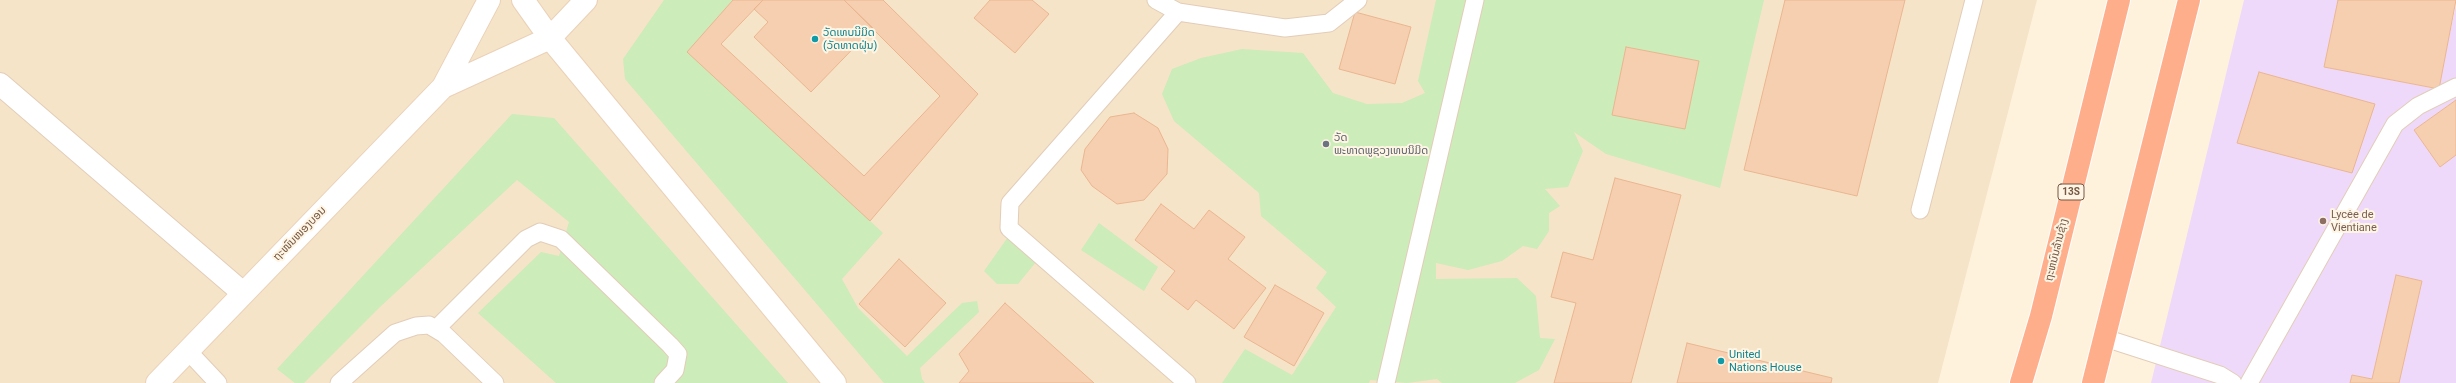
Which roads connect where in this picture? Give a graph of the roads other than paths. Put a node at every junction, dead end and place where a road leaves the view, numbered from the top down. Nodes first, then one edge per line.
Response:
1 (489, 0) edge
2 (523, 0) edge
3 (586, 0) edge
4 (1156, 0) edge
5 (1358, 0) edge
6 (1475, 0) edge
7 (1974, 0) edge
8 (2119, 0) edge
9 (2189, 0) edge
10 (1178, 12) junction
11 (550, 38) junction
12 (0, 84) edge
13 (443, 86) junction
14 (2456, 87) edge
15 (1920, 210) dead end
16 (243, 293) junction
17 (436, 329) junction
18 (2105, 338) junction
19 (187, 350) junction
20 (157, 383) edge
21 (218, 383) edge
22 (339, 383) edge
23 (495, 383) edge
24 (662, 383) edge
25 (835, 383) edge
26 (1187, 383) edge
27 (1386, 383) edge
28 (2022, 383) edge
29 (2093, 383) edge
30 (2233, 383) edge
31 (2249, 383) edge

1 - 13 street, ຖະໜົນໜອງບອນ
2 - 11 street
3 - 11 street, ຖະໜົນໜອງບອນ
4 - 10 lane
5 - 10 lane
6 - 27 lane
7 - 15 lane
8 - 28 highway, ຖະຫນົນລ້ານຊ້າງ / 13S
9 - 18 highway
10 - 26 lane
11 - 13 street, ຖະໜົນໜອງບອນ
11 - 25 street
12 - 16 street
13 - 16 street, ຖະໜົນໜອງບອນ
14 - 31 lane
16 - 19 street, ຖະໜົນໜອງບອນ
17 - 22 lane
17 - 23 lane
17 - 24 lane
18 - 29 highway
18 - 30 lane
19 - 20 street, ຖະໜົນໜອງບອນ
19 - 21 lane

